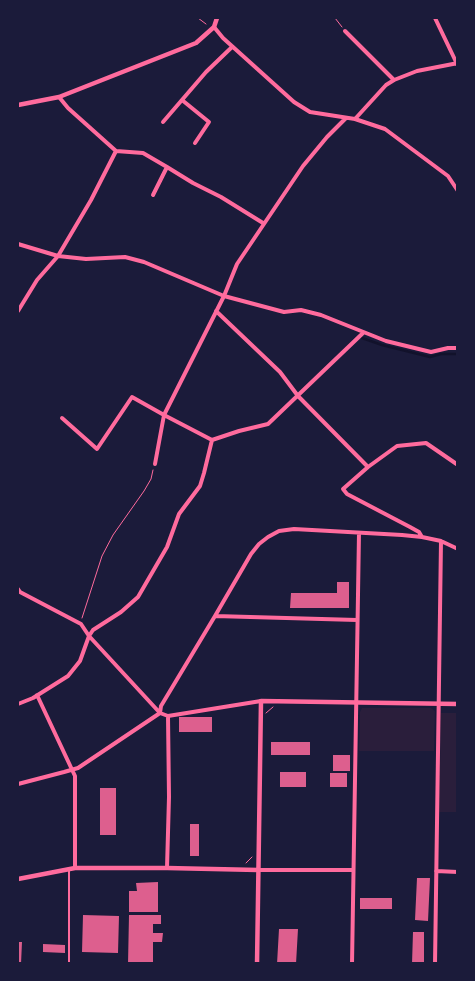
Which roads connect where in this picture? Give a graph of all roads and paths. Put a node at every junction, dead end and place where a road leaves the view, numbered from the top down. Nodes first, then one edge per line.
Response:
1 (198, 18) edge
2 (217, 18) edge
3 (335, 18) edge
4 (435, 18) edge
5 (214, 27) junction
6 (345, 31) joint
7 (232, 47) junction
8 (457, 64) edge
9 (394, 80) junction
10 (59, 97) junction
11 (182, 100) junction
12 (18, 105) edge
13 (346, 118) junction
14 (355, 119) junction
15 (163, 122) dead end
16 (195, 143) dead end
17 (116, 151) junction
18 (168, 167) junction
19 (458, 191) edge
20 (153, 195) dead end
21 (263, 223) junction
22 (18, 244) edge
23 (58, 256) junction
24 (224, 296) junction
25 (18, 311) edge
26 (216, 311) junction
27 (362, 332) junction
28 (458, 348) edge
29 (298, 396) junction
30 (164, 415) junction
31 (62, 418) dead end
32 (212, 440) junction
33 (155, 464) joint
34 (458, 465) edge
35 (368, 467) junction
36 (358, 533) junction
37 (422, 537) junction
38 (441, 541) junction
39 (458, 549) edge
40 (18, 589) edge
41 (215, 616) junction
42 (357, 620) junction
43 (81, 624) junction
44 (89, 636) junction
45 (37, 695) junction
46 (261, 702) junction
47 (356, 703) junction
48 (18, 704) edge
49 (439, 704) junction
50 (458, 704) edge
51 (273, 707) dead end
52 (160, 713) junction
53 (266, 714) dead end
54 (168, 716) junction
55 (72, 770) junction
56 (18, 784) edge
57 (253, 854) dead end
58 (245, 864) dead end
59 (167, 868) junction
60 (72, 869) junction
61 (258, 870) junction
62 (353, 870) junction
63 (436, 871) junction
64 (458, 872) edge
65 (18, 879) edge
66 (69, 964) edge
67 (257, 964) edge
68 (352, 964) edge
69 (434, 964) edge

1 - 5 path
2 - 5 street
3 - 6 path
4 - 8 street
5 - 7 street
5 - 10 street
6 - 9 street
7 - 11 street
7 - 13 street
8 - 9 street
9 - 14 street
10 - 12 street
10 - 17 street
11 - 15 street
11 - 16 street
13 - 14 street
13 - 21 street
14 - 19 street
17 - 18 street
17 - 23 street
18 - 20 street
18 - 21 street
21 - 24 street
22 - 23 street
23 - 24 street
23 - 25 street
24 - 26 street
24 - 27 street
26 - 29 street
26 - 30 street
27 - 28 street
27 - 29 street
29 - 32 street
29 - 35 street
30 - 31 street
30 - 32 street
30 - 33 street
32 - 44 street
33 - 43 path
34 - 35 street
35 - 37 street
36 - 37 street
36 - 41 street
36 - 42 street
37 - 38 street
38 - 39 street
38 - 49 street
40 - 43 street
41 - 42 street
41 - 52 street
42 - 47 street
43 - 44 street
44 - 45 street
44 - 52 street
45 - 48 street
45 - 55 street
46 - 47 street
46 - 54 street
46 - 61 street
47 - 49 street
47 - 62 street
49 - 50 street
49 - 63 street
51 - 53 path
52 - 54 street
52 - 55 street
54 - 59 street
55 - 56 street
55 - 60 street
57 - 58 path
59 - 60 street
59 - 61 street
60 - 65 street
60 - 66 lane
61 - 62 street
61 - 67 street
62 - 68 street
63 - 64 street
63 - 69 street

